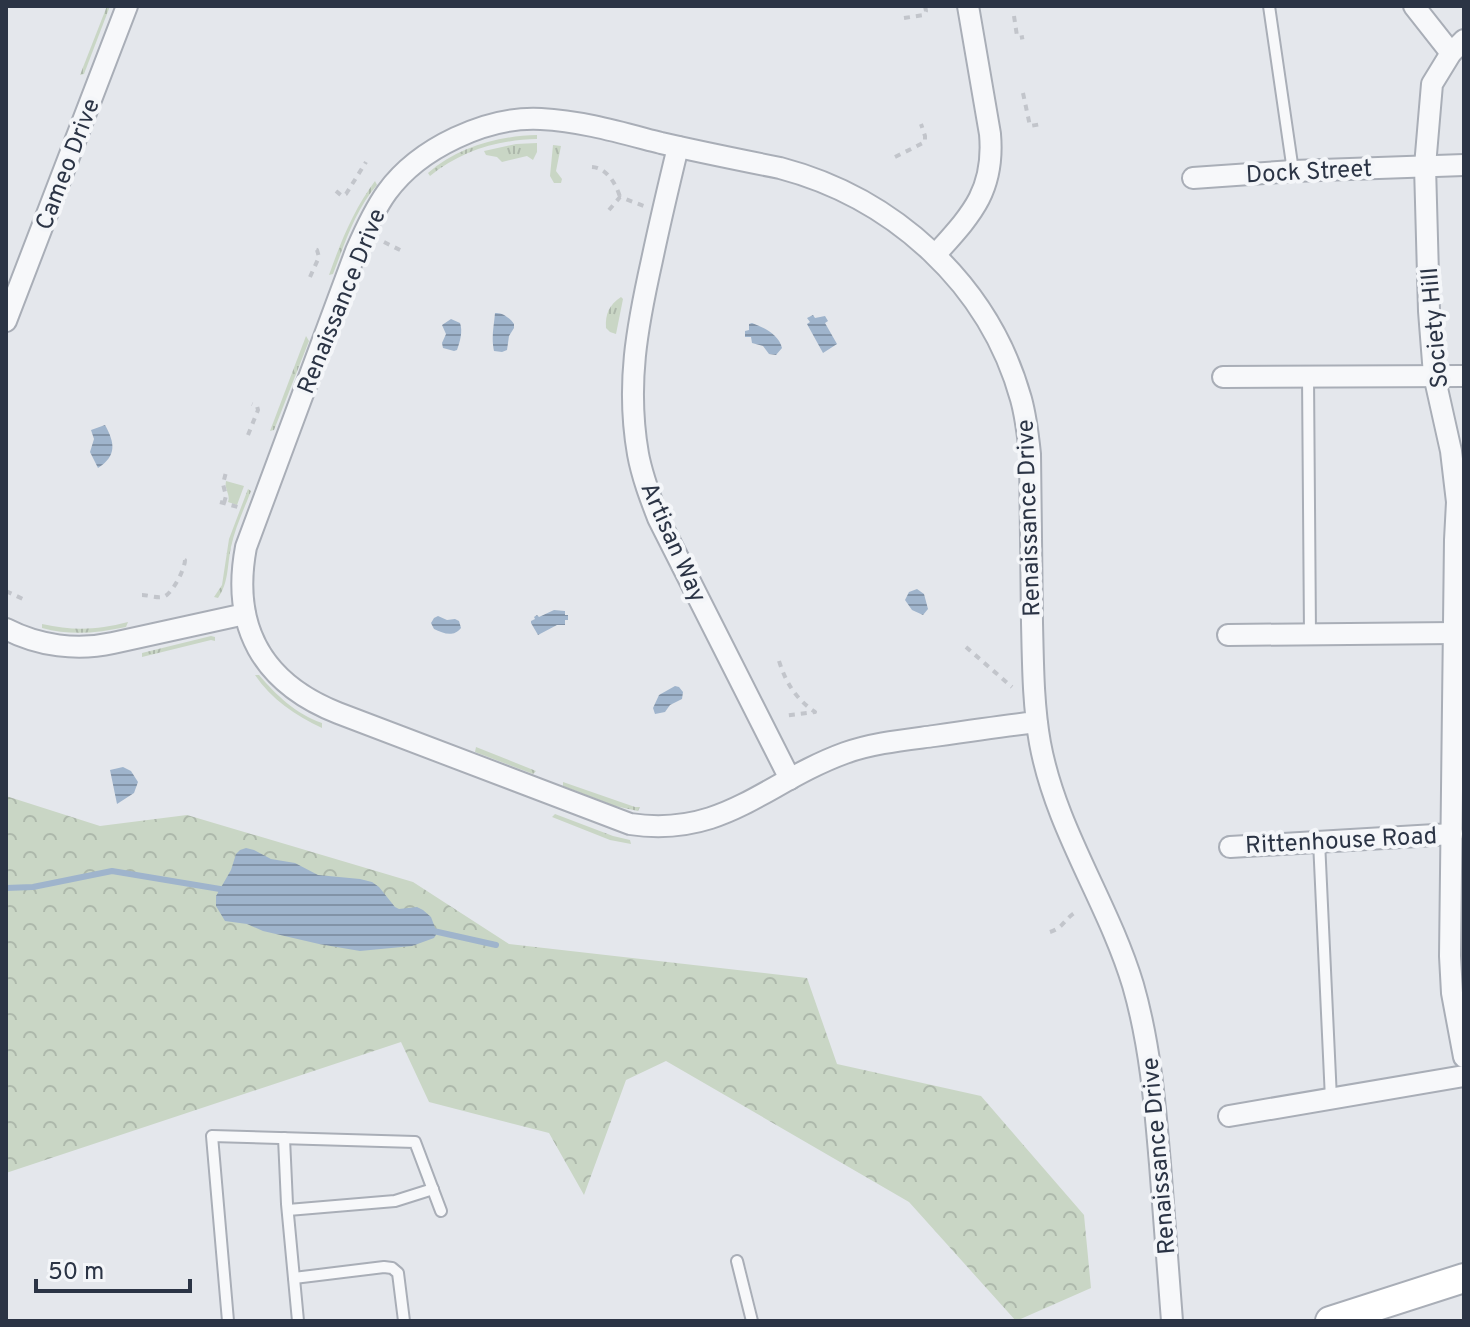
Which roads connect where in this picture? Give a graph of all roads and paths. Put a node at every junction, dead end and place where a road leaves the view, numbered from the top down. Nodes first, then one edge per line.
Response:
1 (127, 6) edge
2 (925, 6) edge
3 (968, 6) edge
4 (1269, 6) edge
5 (1414, 6) edge
6 (1014, 16) dead end
7 (904, 18) dead end
8 (1024, 37) dead end
9 (1457, 46) edge
10 (1023, 93) dead end
11 (921, 124) dead end
12 (1042, 124) dead end
13 (678, 147) junction
14 (895, 157) dead end
15 (366, 162) dead end
16 (1464, 165) edge
17 (1425, 166) junction
18 (592, 167) dead end
19 (1293, 171) junction
20 (1193, 178) dead end
21 (336, 191) dead end
22 (620, 197) junction
23 (644, 206) dead end
24 (609, 210) dead end
25 (384, 242) dead end
26 (311, 248) dead end
27 (402, 251) dead end
28 (936, 254) junction
29 (310, 277) dead end
30 (6, 321) edge
31 (1434, 375) junction
32 (1308, 376) junction
33 (1464, 376) edge
34 (1223, 377) dead end
35 (252, 404) dead end
36 (248, 435) dead end
37 (226, 472) dead end
38 (238, 507) dead end
39 (181, 557) dead end
40 (6, 591) edge
41 (1460, 593) edge
42 (142, 595) dead end
43 (25, 600) dead end
44 (245, 614) junction
45 (6, 629) edge
46 (1455, 633) junction
47 (1310, 634) junction
48 (1228, 635) dead end
49 (966, 647) dead end
50 (779, 661) dead end
51 (1012, 687) dead end
52 (783, 716) dead end
53 (1037, 722) junction
54 (790, 779) junction
55 (1458, 781) edge
56 (1452, 834) junction
57 (1319, 841) junction
58 (1230, 847) dead end
59 (1078, 911) dead end
60 (1050, 932) dead end
61 (1458, 993) edge
62 (1464, 1057) edge
63 (1464, 1076) edge
64 (1331, 1099) junction
65 (1229, 1116) dead end
66 (284, 1138) junction
67 (433, 1189) junction
68 (288, 1210) junction
69 (441, 1211) dead end
70 (737, 1261) dead end
71 (294, 1278) junction
72 (1464, 1278) edge
73 (228, 1321) edge
74 (298, 1321) edge
75 (404, 1321) edge
76 (752, 1321) edge
77 (1172, 1321) edge
78 (1330, 1321) edge

1 - 30 street, Cameo Drive
2 - 7 path
3 - 28 street
4 - 19 lane
5 - 9 street
6 - 8 path
9 - 17 street, Society Hill
10 - 12 path
11 - 14 path
13 - 28 street, Renaissance Drive
13 - 44 street, Renaissance Drive
13 - 54 street, Artisan Way
15 - 21 path
16 - 17 street, Dock Street
17 - 19 street, Dock Street
17 - 31 street, Society Hill
18 - 22 path
19 - 20 street, Dock Street
22 - 23 path
22 - 24 path
25 - 27 path
26 - 29 path
28 - 53 street, Renaissance Drive
31 - 32 street
31 - 33 street
31 - 41 street, Society Hill
32 - 34 street
32 - 47 lane
35 - 36 path
37 - 38 path
39 - 42 path
40 - 43 path
41 - 46 street, Society Hill
44 - 45 street
44 - 54 street, Renaissance Drive
46 - 47 street
46 - 55 street, Society Hill
47 - 48 street
49 - 51 path
50 - 52 path
53 - 54 street, Renaissance Drive
53 - 77 street, Renaissance Drive
55 - 56 street, Society Hill
56 - 57 street, Rittenhouse Road
56 - 61 street, Society Hill
57 - 58 street, Rittenhouse Road
57 - 64 lane
59 - 60 path
61 - 62 street, Society Hill
63 - 64 street
64 - 65 street
66 - 67 lane
66 - 68 lane
66 - 73 lane
67 - 68 lane
67 - 69 lane
68 - 71 lane
70 - 76 lane
71 - 74 lane
71 - 75 lane
72 - 78 main road

